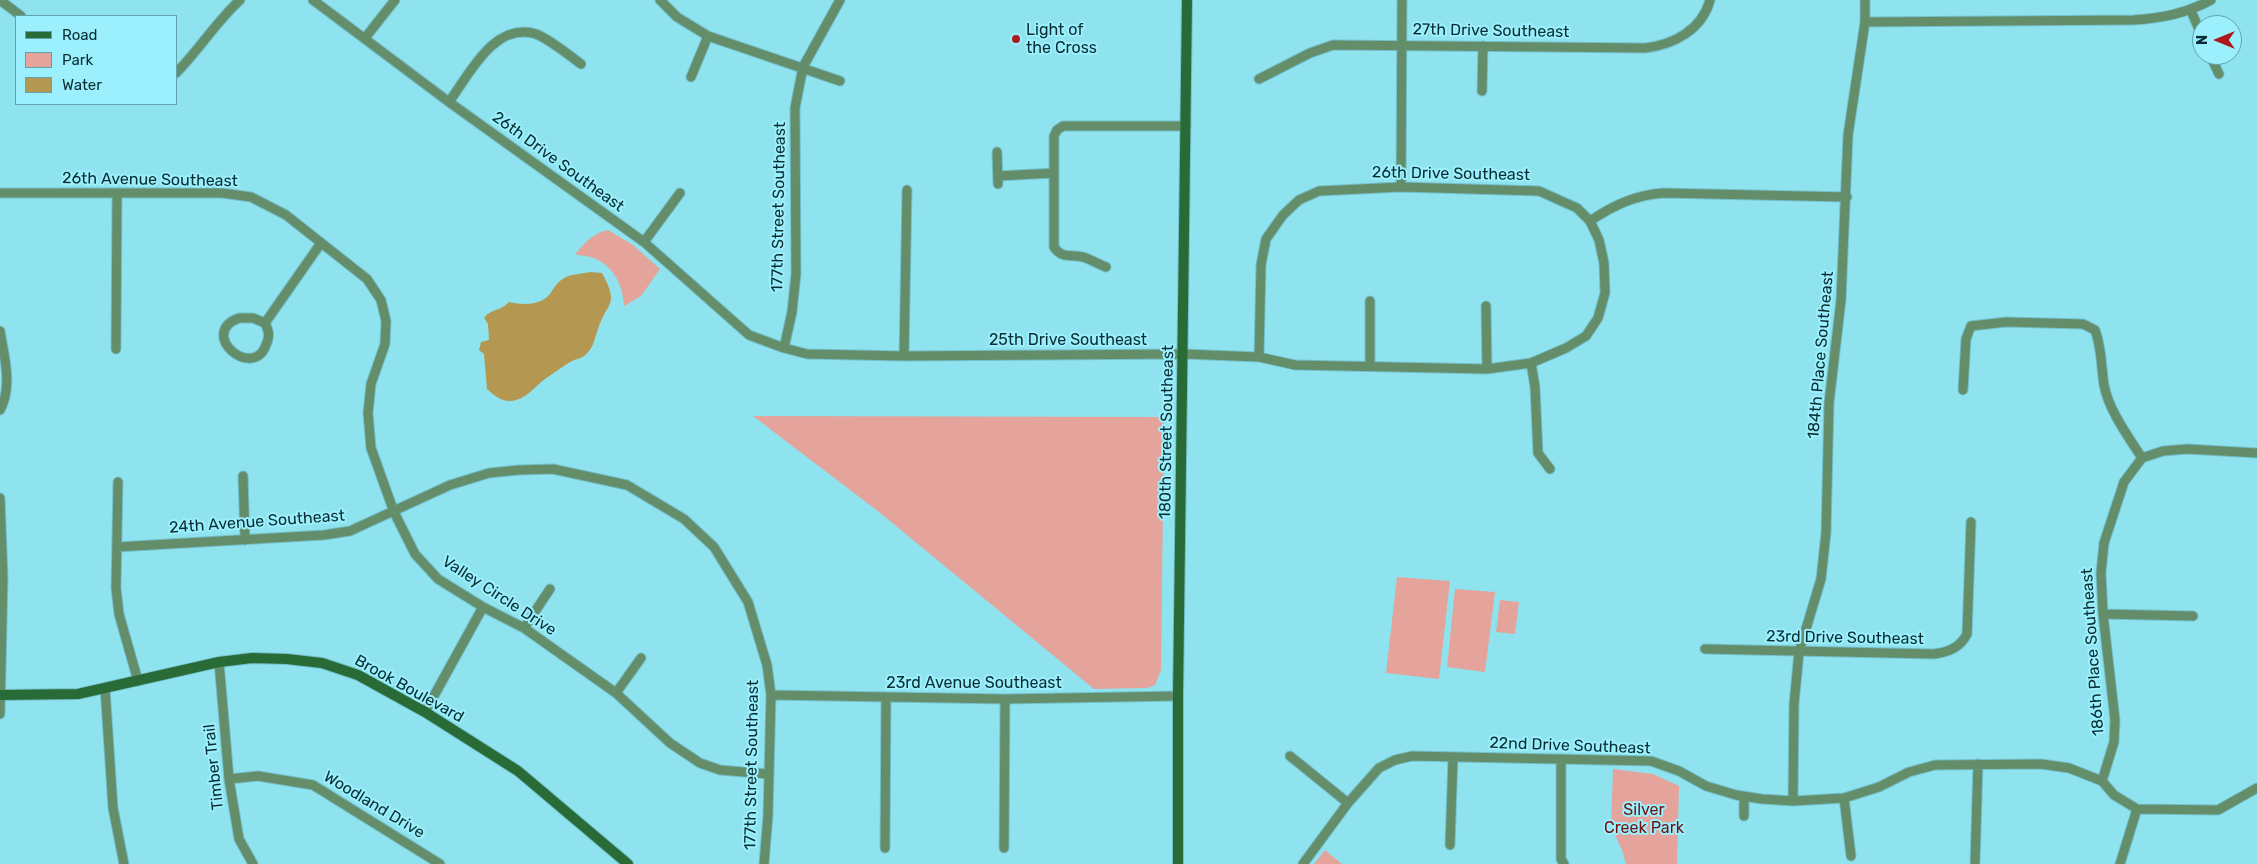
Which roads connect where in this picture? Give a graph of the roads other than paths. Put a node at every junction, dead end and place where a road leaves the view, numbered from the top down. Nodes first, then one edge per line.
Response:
1 (0, 0) edge
2 (240, 0) edge
3 (313, 0) edge
4 (395, 0) edge
5 (660, 0) edge
6 (840, 0) edge
7 (1187, 0) edge
8 (1402, 0) edge
9 (1710, 0) edge
10 (1865, 0) edge
11 (2211, 0) edge
12 (2191, 10) junction
13 (20, 15) edge
14 (2193, 15) edge
15 (1865, 22) junction
16 (708, 36) junction
17 (365, 38) junction
18 (1402, 45) junction
19 (1483, 46) junction
20 (581, 64) dead end
21 (2215, 65) edge
22 (803, 67) junction
23 (178, 71) edge
24 (2219, 74) dead end
25 (691, 77) dead end
26 (1258, 79) dead end
27 (840, 81) dead end
28 (1482, 91) dead end
29 (450, 102) junction
30 (1186, 126) junction
31 (997, 152) dead end
32 (1054, 174) junction
33 (1401, 187) junction
34 (906, 190) dead end
35 (0, 193) edge
36 (680, 193) dead end
37 (117, 194) junction
38 (1847, 197) junction
39 (1590, 221) junction
40 (644, 242) junction
41 (321, 243) junction
42 (1106, 267) dead end
43 (382, 300) joint
44 (1370, 301) dead end
45 (1486, 306) dead end
46 (265, 323) junction
47 (0, 331) edge
48 (784, 348) junction
49 (116, 349) dead end
50 (1184, 354) junction
51 (904, 356) junction
52 (1259, 357) junction
53 (1530, 363) junction
54 (1370, 366) junction
55 (1487, 369) junction
56 (1963, 390) dead end
57 (0, 410) edge
58 (2257, 452) edge
59 (2142, 458) junction
60 (1550, 469) dead end
61 (243, 476) dead end
62 (118, 482) dead end
63 (626, 485) joint
64 (0, 498) edge
65 (394, 512) junction
66 (1971, 522) dead end
67 (246, 540) junction
68 (117, 547) junction
69 (2, 578) edge
70 (550, 589) dead end
71 (483, 607) junction
72 (2103, 614) junction
73 (2193, 616) dead end
74 (524, 628) junction
75 (1705, 649) dead end
76 (1799, 652) junction
77 (641, 658) dead end
78 (219, 662) junction
79 (138, 681) junction
80 (105, 688) junction
81 (616, 693) junction
82 (0, 695) edge
83 (771, 695) junction
84 (1178, 696) junction
85 (886, 698) junction
86 (1004, 699) junction
87 (425, 712) junction
88 (0, 714) edge
89 (1290, 756) dead end
90 (1453, 757) junction
91 (1560, 759) junction
92 (1978, 764) junction
93 (768, 774) junction
94 (229, 779) junction
95 (2102, 781) junction
96 (2257, 788) edge
97 (1744, 797) junction
98 (1844, 798) junction
99 (1793, 801) junction
100 (1348, 803) junction
101 (2137, 808) junction
102 (1744, 816) dead end
103 (1450, 844) dead end
104 (885, 848) dead end
105 (1004, 848) dead end
106 (1851, 856) dead end
107 (124, 864) edge
108 (253, 864) edge
109 (440, 864) edge
110 (628, 864) edge
111 (764, 864) edge
112 (1178, 864) edge
113 (1303, 864) edge
114 (1564, 864) edge
115 (1975, 864) edge
116 (2120, 864) edge

1 - 13 street
2 - 23 street
3 - 17 street, 26th Drive Southeast
4 - 17 street
5 - 16 street
6 - 22 street, 177th Street Southeast
7 - 30 street, 180th Street Southeast
8 - 18 street
9 - 19 street, 27th Drive Southeast
10 - 15 street, 184th Place Southeast
11 - 12 street
12 - 14 street
12 - 15 street
15 - 38 street, 184th Place Southeast
16 - 22 street
16 - 25 street
17 - 29 street, 26th Drive Southeast
18 - 19 street, 27th Drive Southeast
18 - 26 street, 27th Drive Southeast
18 - 33 street
19 - 28 street
20 - 29 street
21 - 24 street
22 - 27 street
22 - 48 street, 177th Street Southeast
29 - 40 street, 26th Drive Southeast
30 - 32 street
30 - 50 street, 180th Street Southeast
31 - 32 street
32 - 42 street
33 - 39 street, 26th Drive Southeast
33 - 52 street, 26th Drive Southeast
34 - 51 street
35 - 37 street, 26th Avenue Southeast
36 - 40 street
37 - 41 street, 26th Avenue Southeast
37 - 49 street
38 - 39 street
38 - 76 street, 184th Place Southeast
39 - 53 street, 25th Drive Southeast
40 - 48 street, 26th Drive Southeast
41 - 43 street, 26th Avenue Southeast
41 - 46 street
43 - 65 street, Valley Circle Drive
44 - 54 street
45 - 55 street
46 - 46 street
47 - 57 street
48 - 51 street, 25th Drive Southeast
50 - 51 street, 25th Drive Southeast
50 - 52 street, 25th Drive Southeast
50 - 84 street, 180th Street Southeast
52 - 54 street, 25th Drive Southeast
53 - 55 street, 25th Drive Southeast
53 - 60 street
54 - 55 street, 25th Drive Southeast
56 - 59 street
58 - 59 street
59 - 72 street, 186th Place Southeast
61 - 67 street
62 - 68 street
63 - 65 street, 24th Avenue Southeast
63 - 83 street, 177th Street Southeast
64 - 69 street
65 - 67 street, 24th Avenue Southeast
65 - 71 street, Valley Circle Drive
66 - 76 street, 23rd Drive Southeast
67 - 68 street, 24th Avenue Southeast
68 - 79 street
69 - 82 street
70 - 74 street
71 - 74 street, Valley Circle Drive
71 - 87 street
72 - 73 street
72 - 95 street, 186th Place Southeast
74 - 81 street, Valley Circle Drive
75 - 76 street, 23rd Drive Southeast
76 - 99 street, 184th Place Southeast
77 - 81 street
78 - 79 street, Brook Boulevard
78 - 87 street, Brook Boulevard
78 - 94 street, Timber Trail
79 - 80 street, Brook Boulevard
80 - 82 street
80 - 107 street
81 - 93 street, Valley Circle Drive
82 - 88 street
83 - 85 street, 23rd Avenue Southeast
83 - 93 street, 177th Street Southeast
84 - 86 street, 23rd Avenue Southeast
84 - 112 street, 180th Street Southeast
85 - 86 street, 23rd Avenue Southeast
85 - 104 street
86 - 105 street
87 - 110 street, Brook Boulevard
89 - 100 street
90 - 91 street, 22nd Drive Southeast
90 - 100 street, 22nd Drive Southeast
90 - 103 street
91 - 97 street, 22nd Drive Southeast
91 - 114 street
92 - 95 street, 22nd Drive Southeast
92 - 98 street, 22nd Drive Southeast
92 - 115 street
93 - 111 street, 177th Street Southeast
94 - 108 street, Timber Trail
94 - 109 street, Woodland Drive
95 - 101 street, 22nd Drive Southeast
96 - 101 street, 22nd Drive Southeast
97 - 99 street, 22nd Drive Southeast
97 - 102 street
98 - 99 street, 22nd Drive Southeast
98 - 106 street
100 - 113 street, 22nd Drive Southeast
101 - 116 street

